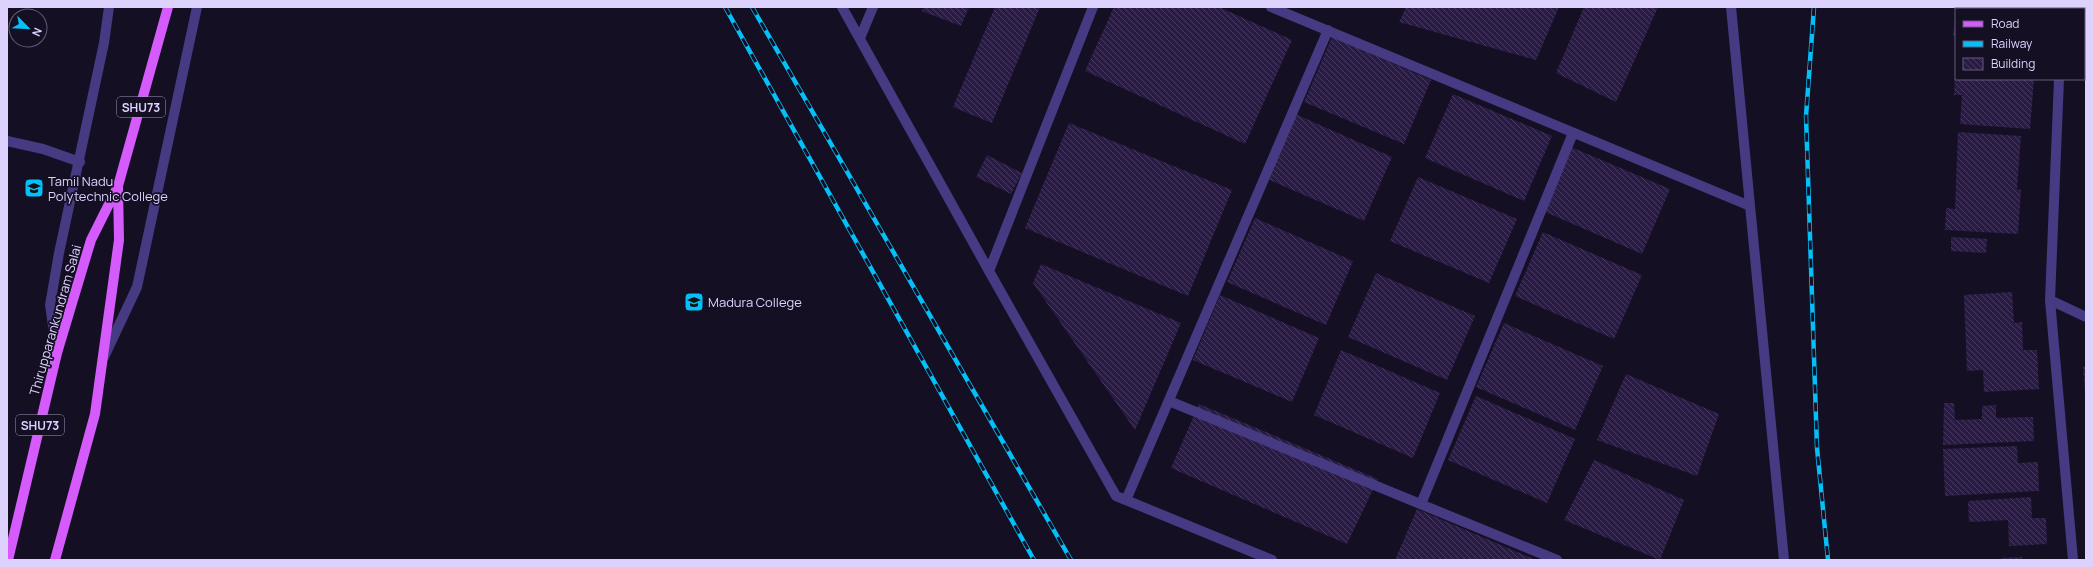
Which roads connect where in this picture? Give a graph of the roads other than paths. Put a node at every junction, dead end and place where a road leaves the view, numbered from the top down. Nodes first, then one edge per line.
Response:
1 (109, 7) edge
2 (168, 7) edge
3 (197, 7) edge
4 (842, 7) edge
5 (873, 7) edge
6 (1093, 7) edge
7 (1271, 7) edge
8 (1731, 7) edge
9 (1328, 30) junction
10 (860, 38) junction
11 (2059, 80) edge
12 (1573, 132) junction
13 (7, 140) edge
14 (80, 162) junction
15 (118, 186) junction
16 (1750, 206) junction
17 (989, 271) junction
18 (2050, 300) junction
19 (2086, 317) edge
20 (57, 353) junction
21 (102, 360) junction
22 (1169, 401) junction
23 (1126, 500) junction
24 (1421, 504) junction
25 (8, 560) edge
26 (55, 560) edge
27 (1272, 560) edge
28 (1557, 560) edge
29 (1784, 560) edge
30 (2072, 560) edge

1 - 14 street
2 - 15 main road, Thirupparankundram Salai / SHU73
3 - 21 street
4 - 10 street
5 - 10 street
6 - 17 street
7 - 9 street
8 - 16 street
9 - 12 street
9 - 22 street
10 - 17 street
11 - 18 street
12 - 16 street
12 - 24 street
13 - 14 street
14 - 20 street
15 - 20 main road, Thirupparankundram Salai / SHU73
15 - 21 main road, Thirupparankundram Salai / SHU73
16 - 29 street
17 - 23 street
18 - 19 street
18 - 30 street
20 - 25 main road, Thirupparankundram Salai / SHU73
21 - 26 main road, Thirupparankundram Salai / SHU73
22 - 23 street
22 - 24 street
23 - 27 street
24 - 28 street

